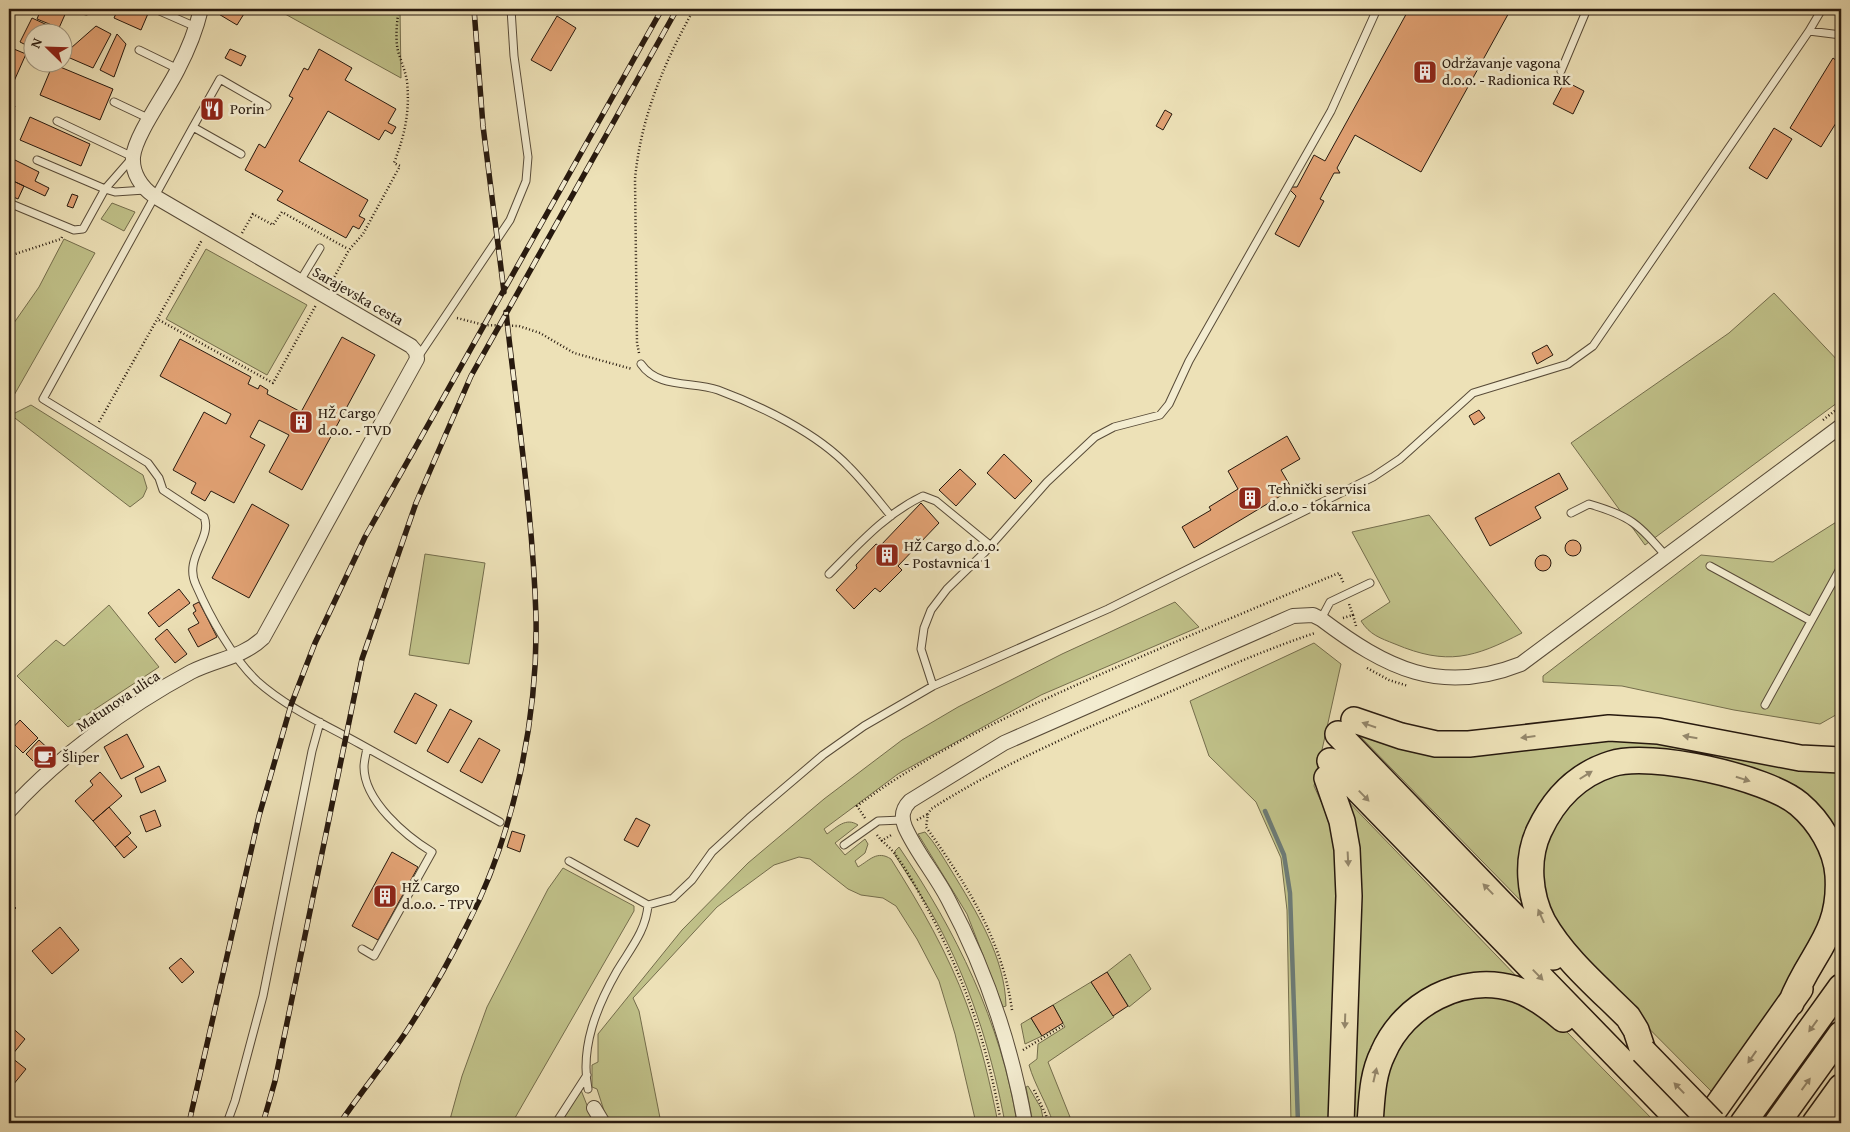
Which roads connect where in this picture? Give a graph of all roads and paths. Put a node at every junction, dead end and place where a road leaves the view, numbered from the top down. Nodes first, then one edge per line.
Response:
1 (155, 9) edge
2 (201, 9) edge
3 (399, 9) edge
4 (511, 9) edge
5 (694, 9) edge
6 (1377, 9) edge
7 (1587, 9) edge
8 (1822, 9) edge
9 (1837, 9) edge
10 (1841, 10) edge
11 (196, 28) junction
12 (1809, 31) junction
13 (1841, 35) edge
14 (139, 50) dead end
15 (178, 69) junction
16 (1560, 70) dead end
17 (114, 102) dead end
18 (267, 106) dead end
19 (150, 119) junction
20 (57, 121) dead end
21 (194, 127) junction
22 (241, 154) dead end
23 (133, 157) junction
24 (37, 160) dead end
25 (105, 189) junction
26 (150, 193) junction
27 (9, 203) edge
28 (67, 228) junction
29 (239, 237) dead end
30 (203, 238) dead end
31 (320, 248) dead end
32 (349, 250) junction
33 (9, 256) edge
34 (300, 281) junction
35 (328, 289) dead end
36 (318, 302) dead end
37 (446, 316) junction
38 (158, 320) junction
39 (417, 359) junction
40 (643, 368) junction
41 (1841, 406) edge
42 (1818, 423) dead end
43 (1841, 426) edge
44 (95, 430) junction
45 (1571, 513) dead end
46 (891, 516) junction
47 (991, 546) junction
48 (1666, 556) junction
49 (1710, 566) dead end
50 (1841, 567) edge
51 (829, 574) dead end
52 (1343, 583) dead end
53 (1370, 583) dead end
54 (1349, 604) dead end
55 (1353, 615) junction
56 (1344, 618) dead end
57 (1321, 619) junction
58 (1811, 621) junction
59 (1358, 629) dead end
60 (1321, 637) dead end
61 (235, 657) junction
62 (1365, 667) dead end
63 (933, 686) junction
64 (1412, 687) dead end
65 (1765, 705) dead end
66 (320, 722) junction
67 (368, 748) junction
68 (1841, 760) edge
69 (9, 811) edge
70 (863, 814) dead end
71 (928, 814) junction
72 (909, 820) junction
73 (500, 822) dead end
74 (893, 834) dead end
75 (877, 835) dead end
76 (881, 841) junction
77 (844, 844) dead end
78 (568, 862) dead end
79 (648, 905) junction
80 (1841, 933) edge
81 (362, 949) dead end
82 (1841, 986) edge
83 (1790, 1003) junction
84 (1013, 1014) dead end
85 (1064, 1025) dead end
86 (1841, 1034) edge
87 (1019, 1041) dead end
88 (1022, 1050) junction
89 (1023, 1056) dead end
90 (1636, 1060) junction
91 (587, 1074) junction
92 (1033, 1086) dead end
93 (1841, 1087) edge
94 (588, 1089) dead end
95 (594, 1108) dead end
96 (227, 1123) edge
97 (556, 1123) edge
98 (603, 1123) edge
99 (1001, 1123) edge
100 (1025, 1123) edge
101 (1048, 1123) edge
102 (1341, 1123) edge
103 (1370, 1123) edge
104 (1682, 1123) edge
105 (1705, 1123) edge
106 (1713, 1123) edge
107 (1743, 1123) edge
108 (1777, 1123) edge
109 (1815, 1123) edge

1 - 11 lane
2 - 11 street
3 - 32 path
4 - 37 lane
5 - 40 path
6 - 47 lane
7 - 16 lane
8 - 12 lane
9 - 10 lane
11 - 15 street
12 - 13 lane
12 - 63 lane
14 - 15 lane
15 - 19 street
17 - 19 lane
18 - 21 lane
19 - 23 street
20 - 23 lane
21 - 22 lane
21 - 26 lane
23 - 25 lane
23 - 26 street
24 - 25 lane
25 - 26 lane
25 - 28 lane
26 - 34 street, Sarajevska cesta
26 - 44 lane
27 - 28 lane
28 - 33 path
29 - 32 path
30 - 38 path
31 - 34 lane
32 - 35 path
34 - 39 street, Sarajevska cesta
36 - 38 path
37 - 39 lane
37 - 40 path
38 - 44 path
39 - 61 street
40 - 46 lane
41 - 42 path
43 - 48 street
44 - 61 lane
45 - 48 lane
46 - 47 lane
46 - 51 lane
47 - 63 lane
48 - 57 street
49 - 58 lane
50 - 58 lane
52 - 70 path
53 - 57 lane
54 - 55 path
55 - 56 path
55 - 59 path
57 - 72 street
58 - 65 lane
60 - 71 path
61 - 66 lane
61 - 69 street, Matunova ulica
62 - 64 path
63 - 79 lane
66 - 67 lane
66 - 96 lane
67 - 73 lane
67 - 81 lane
68 - 90 highway
71 - 72 path
71 - 84 path
72 - 77 lane
72 - 100 street
74 - 76 path
75 - 76 path
76 - 99 path
78 - 79 lane
79 - 91 lane
80 - 83 highway
82 -> 107 highway
90 -> 83 highway
83 -> 105 highway
85 - 88 path
108 -> 86 highway
87 - 88 path
88 - 89 path
90 - 102 highway
103 -> 90 highway
90 - 104 highway
106 -> 90 highway, bridge
91 - 94 lane
91 - 97 lane
92 - 101 path
93 - 109 highway
95 - 98 street

